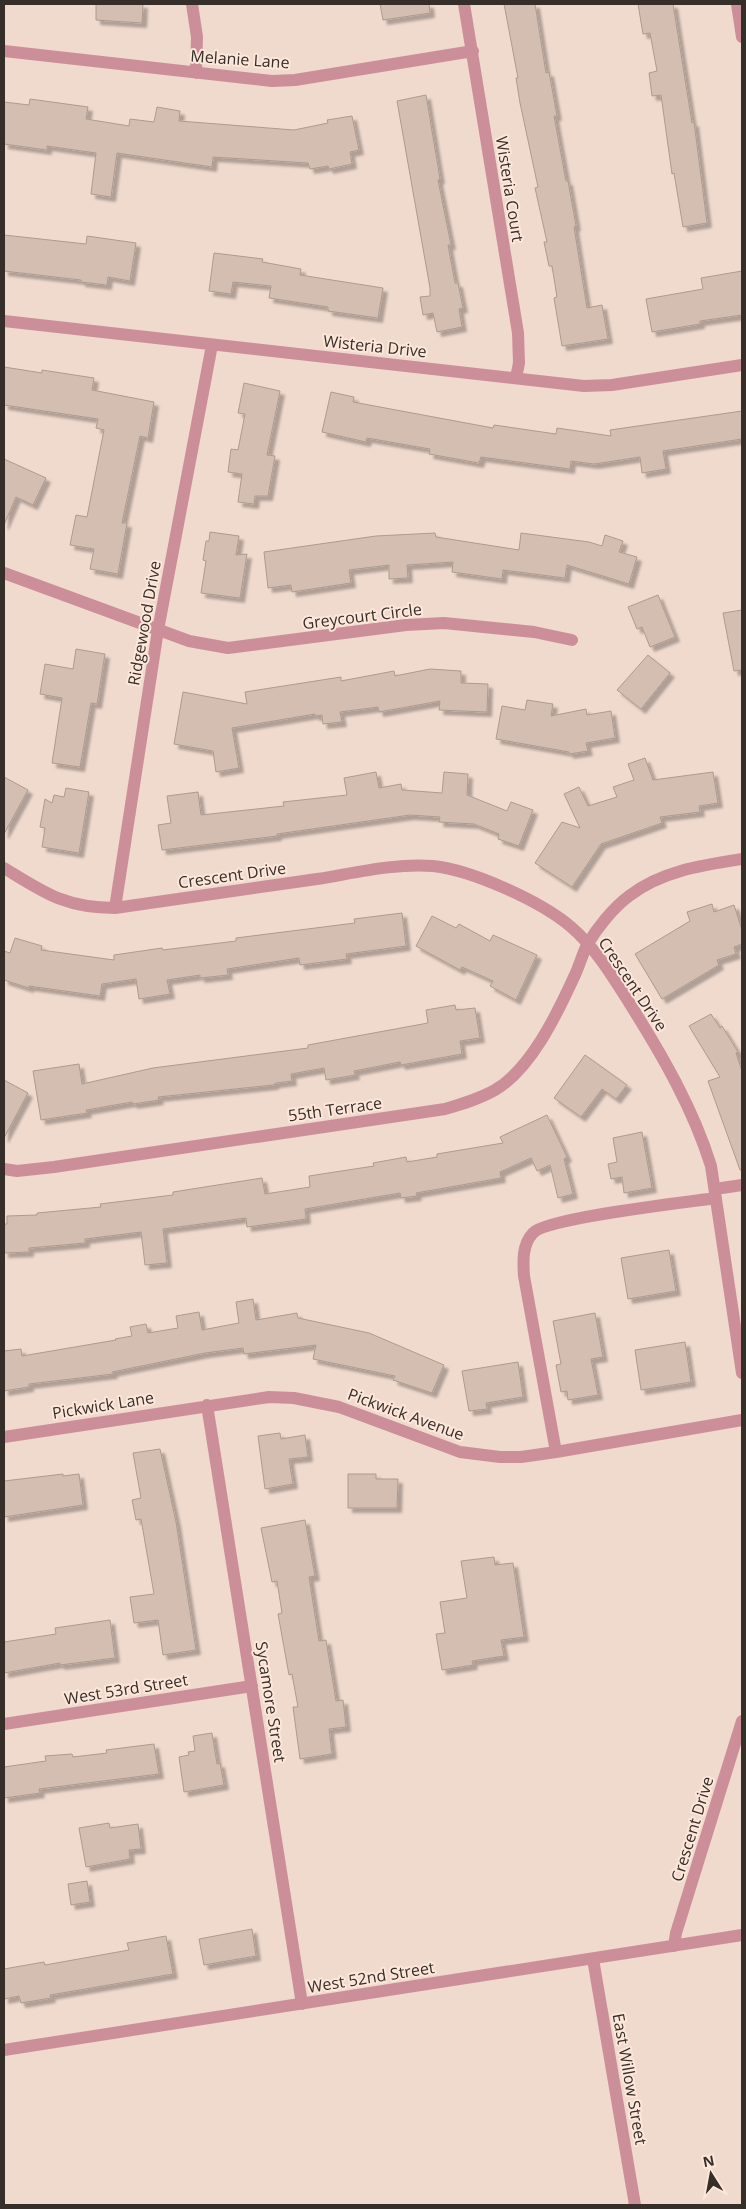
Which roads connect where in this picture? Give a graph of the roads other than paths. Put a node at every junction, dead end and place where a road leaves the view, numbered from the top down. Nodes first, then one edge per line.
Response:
1 (192, 4) edge
2 (464, 4) edge
3 (737, 4) edge
4 (742, 37) edge
5 (472, 51) junction
6 (4, 52) edge
7 (196, 73) junction
8 (4, 321) edge
9 (212, 345) junction
10 (742, 365) edge
11 (516, 378) junction
12 (4, 573) edge
13 (158, 630) junction
14 (572, 640) dead end
15 (742, 859) edge
16 (4, 868) edge
17 (115, 908) junction
18 (588, 944) junction
19 (4, 1169) edge
20 (742, 1185) edge
21 (715, 1193) junction
22 (742, 1373) edge
23 (207, 1406) junction
24 (742, 1420) edge
25 (4, 1437) edge
26 (556, 1452) junction
27 (252, 1686) junction
28 (742, 1721) edge
29 (4, 1724) edge
30 (742, 1936) edge
31 (674, 1946) junction
32 (593, 1959) junction
33 (302, 2004) junction
34 (4, 2050) edge
35 (635, 2205) edge

1 - 7 street
2 - 5 street, Wisteria Court
3 - 4 street
5 - 7 street, Melanie Lane
5 - 11 street, Wisteria Court
6 - 7 street, Melanie Lane
8 - 9 street, Wisteria Drive
9 - 11 street, Wisteria Drive
9 - 13 street, Ridgewood Drive
10 - 11 street, Wisteria Drive
12 - 13 street, Greycourt Circle
13 - 14 street, Greycourt Circle
13 - 17 street, Ridgewood Drive
15 - 18 street, 55th Terrace
16 - 17 street, Crescent Drive
17 - 18 street, Crescent Drive
18 - 19 street, 55th Terrace
18 - 21 street, Crescent Drive
20 - 21 street
21 - 22 street, Crescent Drive
21 - 26 street
23 - 25 street, Pickwick Lane
23 - 26 street, Pickwick Avenue
23 - 27 street, Sycamore Street
24 - 26 street, Pickwick Avenue
27 - 29 street, West 53rd Street
27 - 33 street, Sycamore Street
28 - 31 street, Crescent Drive
30 - 31 street, West 52nd Street
31 - 32 street, West 52nd Street
32 - 33 street, West 52nd Street
32 - 35 street, East Willow Street
33 - 34 street, West 52nd Street

